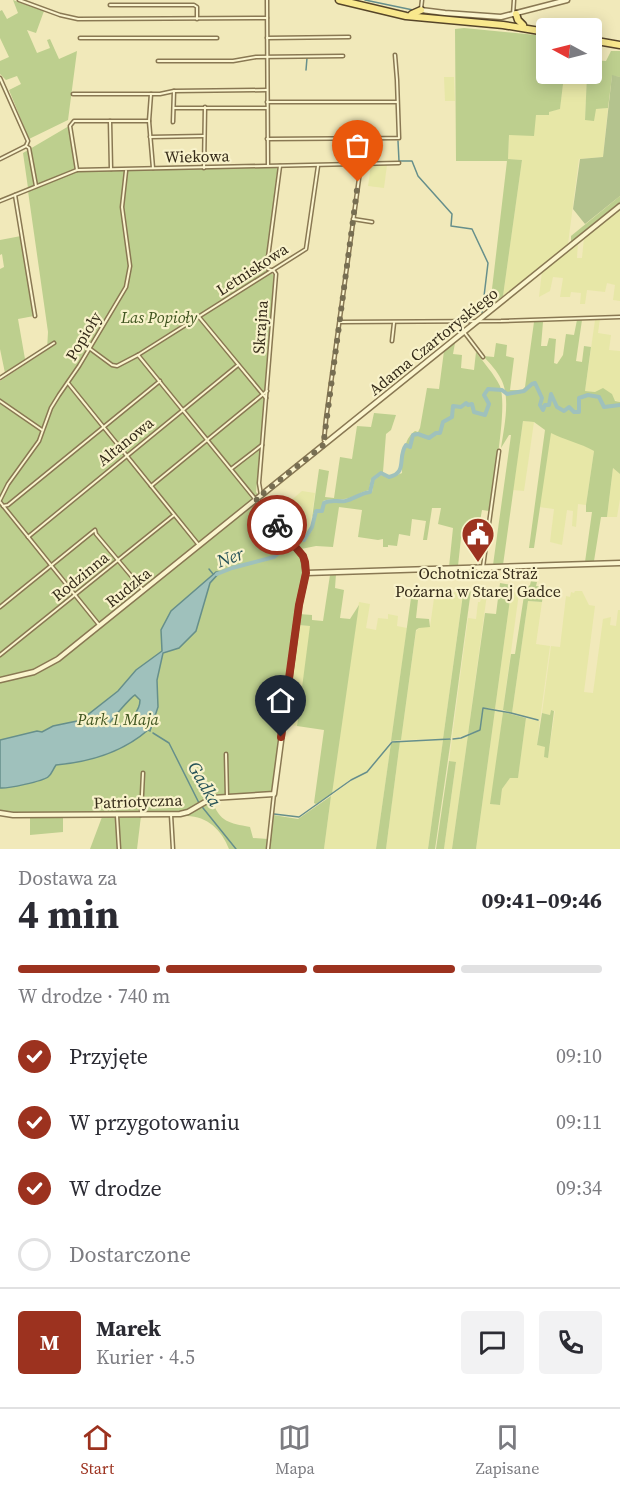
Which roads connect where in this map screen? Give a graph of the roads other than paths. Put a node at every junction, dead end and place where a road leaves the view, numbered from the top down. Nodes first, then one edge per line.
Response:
1 (20, 0) edge
2 (267, 0) edge
3 (339, 0) edge
4 (353, 0) edge
5 (422, 0) edge
6 (514, 0) edge
7 (567, 0) edge
8 (110, 5) dead end
9 (418, 14) junction
10 (515, 14) junction
11 (267, 18) junction
12 (197, 19) junction
13 (523, 25) junction
14 (536, 28) edge
15 (536, 30) edge
16 (80, 38) dead end
17 (218, 38) dead end
18 (267, 38) junction
19 (349, 38) dead end
20 (602, 41) edge
21 (620, 43) edge
22 (394, 55) dead end
23 (343, 56) dead end
24 (267, 57) junction
25 (158, 61) dead end
26 (0, 78) edge
27 (267, 90) junction
28 (174, 91) junction
29 (73, 94) dead end
30 (151, 94) junction
31 (267, 102) junction
32 (398, 102) junction
33 (205, 107) junction
34 (174, 108) junction
35 (267, 108) junction
36 (110, 121) junction
37 (149, 121) junction
38 (173, 122) dead end
39 (204, 136) junction
40 (150, 137) junction
41 (267, 139) junction
42 (26, 146) junction
43 (0, 159) edge
44 (399, 163) dead end
45 (361, 164) junction
46 (318, 165) junction
47 (267, 166) junction
48 (280, 166) junction
49 (153, 168) junction
50 (204, 168) junction
51 (126, 169) junction
52 (77, 170) junction
53 (111, 170) junction
54 (36, 186) junction
55 (15, 195) junction
56 (0, 201) edge
57 (620, 206) edge
58 (354, 219) junction
59 (372, 222) dead end
60 (271, 270) junction
61 (36, 315) dead end
62 (199, 317) junction
63 (620, 317) edge
64 (394, 321) junction
65 (477, 321) junction
66 (340, 322) junction
67 (464, 332) junction
68 (392, 341) dead end
69 (54, 343) dead end
70 (89, 348) junction
71 (138, 355) junction
72 (483, 357) dead end
73 (238, 365) junction
74 (0, 378) edge
75 (160, 381) junction
76 (68, 383) junction
77 (267, 391) junction
78 (262, 394) junction
79 (266, 398) junction
80 (0, 401) edge
81 (183, 410) junction
82 (104, 427) junction
83 (42, 430) junction
84 (206, 439) junction
85 (326, 443) junction
86 (262, 445) junction
87 (499, 451) dead end
88 (126, 456) junction
89 (231, 469) junction
90 (151, 486) junction
91 (261, 495) junction
92 (256, 499) junction
93 (0, 501) edge
94 (3, 506) junction
95 (174, 515) junction
96 (28, 537) junction
97 (199, 545) junction
98 (118, 560) junction
99 (620, 563) edge
100 (51, 565) junction
101 (483, 568) junction
102 (306, 573) junction
103 (143, 591) junction
104 (75, 595) junction
105 (0, 607) edge
106 (100, 626) junction
107 (0, 655) edge
108 (0, 680) edge
109 (226, 754) dead end
110 (143, 773) dead end
111 (274, 794) junction
112 (227, 797) junction
113 (0, 813) edge
114 (117, 814) junction
115 (141, 815) junction
116 (171, 815) junction
117 (119, 849) edge
118 (173, 849) edge
119 (268, 849) edge

1 - 12 street
2 - 11 street
3 - 9 main road
4 - 9 main road
5 - 9 street
6 - 10 street
7 - 10 street
8 - 12 street
9 - 10 street
9 - 13 main road
9 - 15 main road
10 - 13 main road
11 - 12 street
11 - 18 street
13 - 14 main road
16 - 17 street
18 - 19 street
18 - 24 street
20 - 21 main road
22 - 32 street
23 - 24 street
24 - 25 street
24 - 27 street
26 - 42 street
27 - 28 street
27 - 31 street
28 - 30 street
28 - 34 street
29 - 30 street
30 - 37 street
31 - 32 street
31 - 35 street
32 - 41 street
33 - 34 street
33 - 35 street
33 - 39 street
34 - 38 street
35 - 41 street
36 - 37 street
36 - 52 street
36 - 53 street
37 - 40 street
39 - 40 street
39 - 50 street
40 - 49 street
41 - 47 street
42 - 43 street
42 - 54 street
44 - 45 street, Wiekowa
45 - 46 street, Wiekowa
45 - 58 street
46 - 48 street, Wiekowa
46 - 60 street, Letniskowa
47 - 48 street, Wiekowa
47 - 50 street, Wiekowa
48 - 60 street, Skrajna
49 - 50 street, Wiekowa
49 - 51 street, Wiekowa
51 - 53 street, Wiekowa
51 - 70 street, Popioły
52 - 53 street, Wiekowa
52 - 54 street
54 - 55 street
55 - 56 street
55 - 61 street
57 - 65 street, Adama Czartoryskiego
58 - 59 street
58 - 66 street
60 - 62 street, Letniskowa
60 - 77 street, Skrajna
62 - 71 street, Letniskowa
62 - 73 street
63 - 65 street
64 - 65 street
64 - 66 street
64 - 68 street
65 - 67 street, Adama Czartoryskiego
66 - 85 street
67 - 72 street
67 - 85 street, Adama Czartoryskiego
69 - 74 street
70 - 71 street, Letniskowa
70 - 76 street, Popioły
71 - 75 street
73 - 78 street
73 - 81 street, Altanowa
75 - 81 street
75 - 82 street
76 - 82 street
76 - 83 street, Popioły
77 - 78 street
77 - 79 street, Skrajna
78 - 79 street
78 - 84 street
79 - 86 street, Skrajna
80 - 83 street
81 - 84 street
81 - 88 street, Altanowa
82 - 88 street
82 - 94 street
83 - 93 street, Popioły
84 - 89 street
84 - 90 street
85 - 91 street, Adama Czartoryskiego
86 - 89 street
86 - 91 street, Skrajna
87 - 101 street
88 - 90 street
88 - 96 street, Altanowa
89 - 92 street
90 - 95 street
91 - 92 street, Rudzka
92 - 97 street, Rudzka
92 - 102 street
93 - 94 street
94 - 96 street
95 - 97 street
95 - 98 street, Rodzinna
96 - 100 street
97 - 103 street, Rudzka
98 - 100 street
98 - 103 street
98 - 104 street, Rodzinna
99 - 101 street
100 - 104 street
100 - 105 street
101 - 102 street
102 - 111 street
103 - 106 street, Rudzka
104 - 106 street
104 - 107 street, Rodzinna
106 - 108 street, Rudzka
109 - 112 street
110 - 115 street
111 - 112 street, Patriotyczna
111 - 119 street
112 - 116 street, Patriotyczna
113 - 114 street, Patriotyczna
114 - 115 street, Patriotyczna
114 - 117 street
115 - 116 street, Patriotyczna
116 - 118 street

